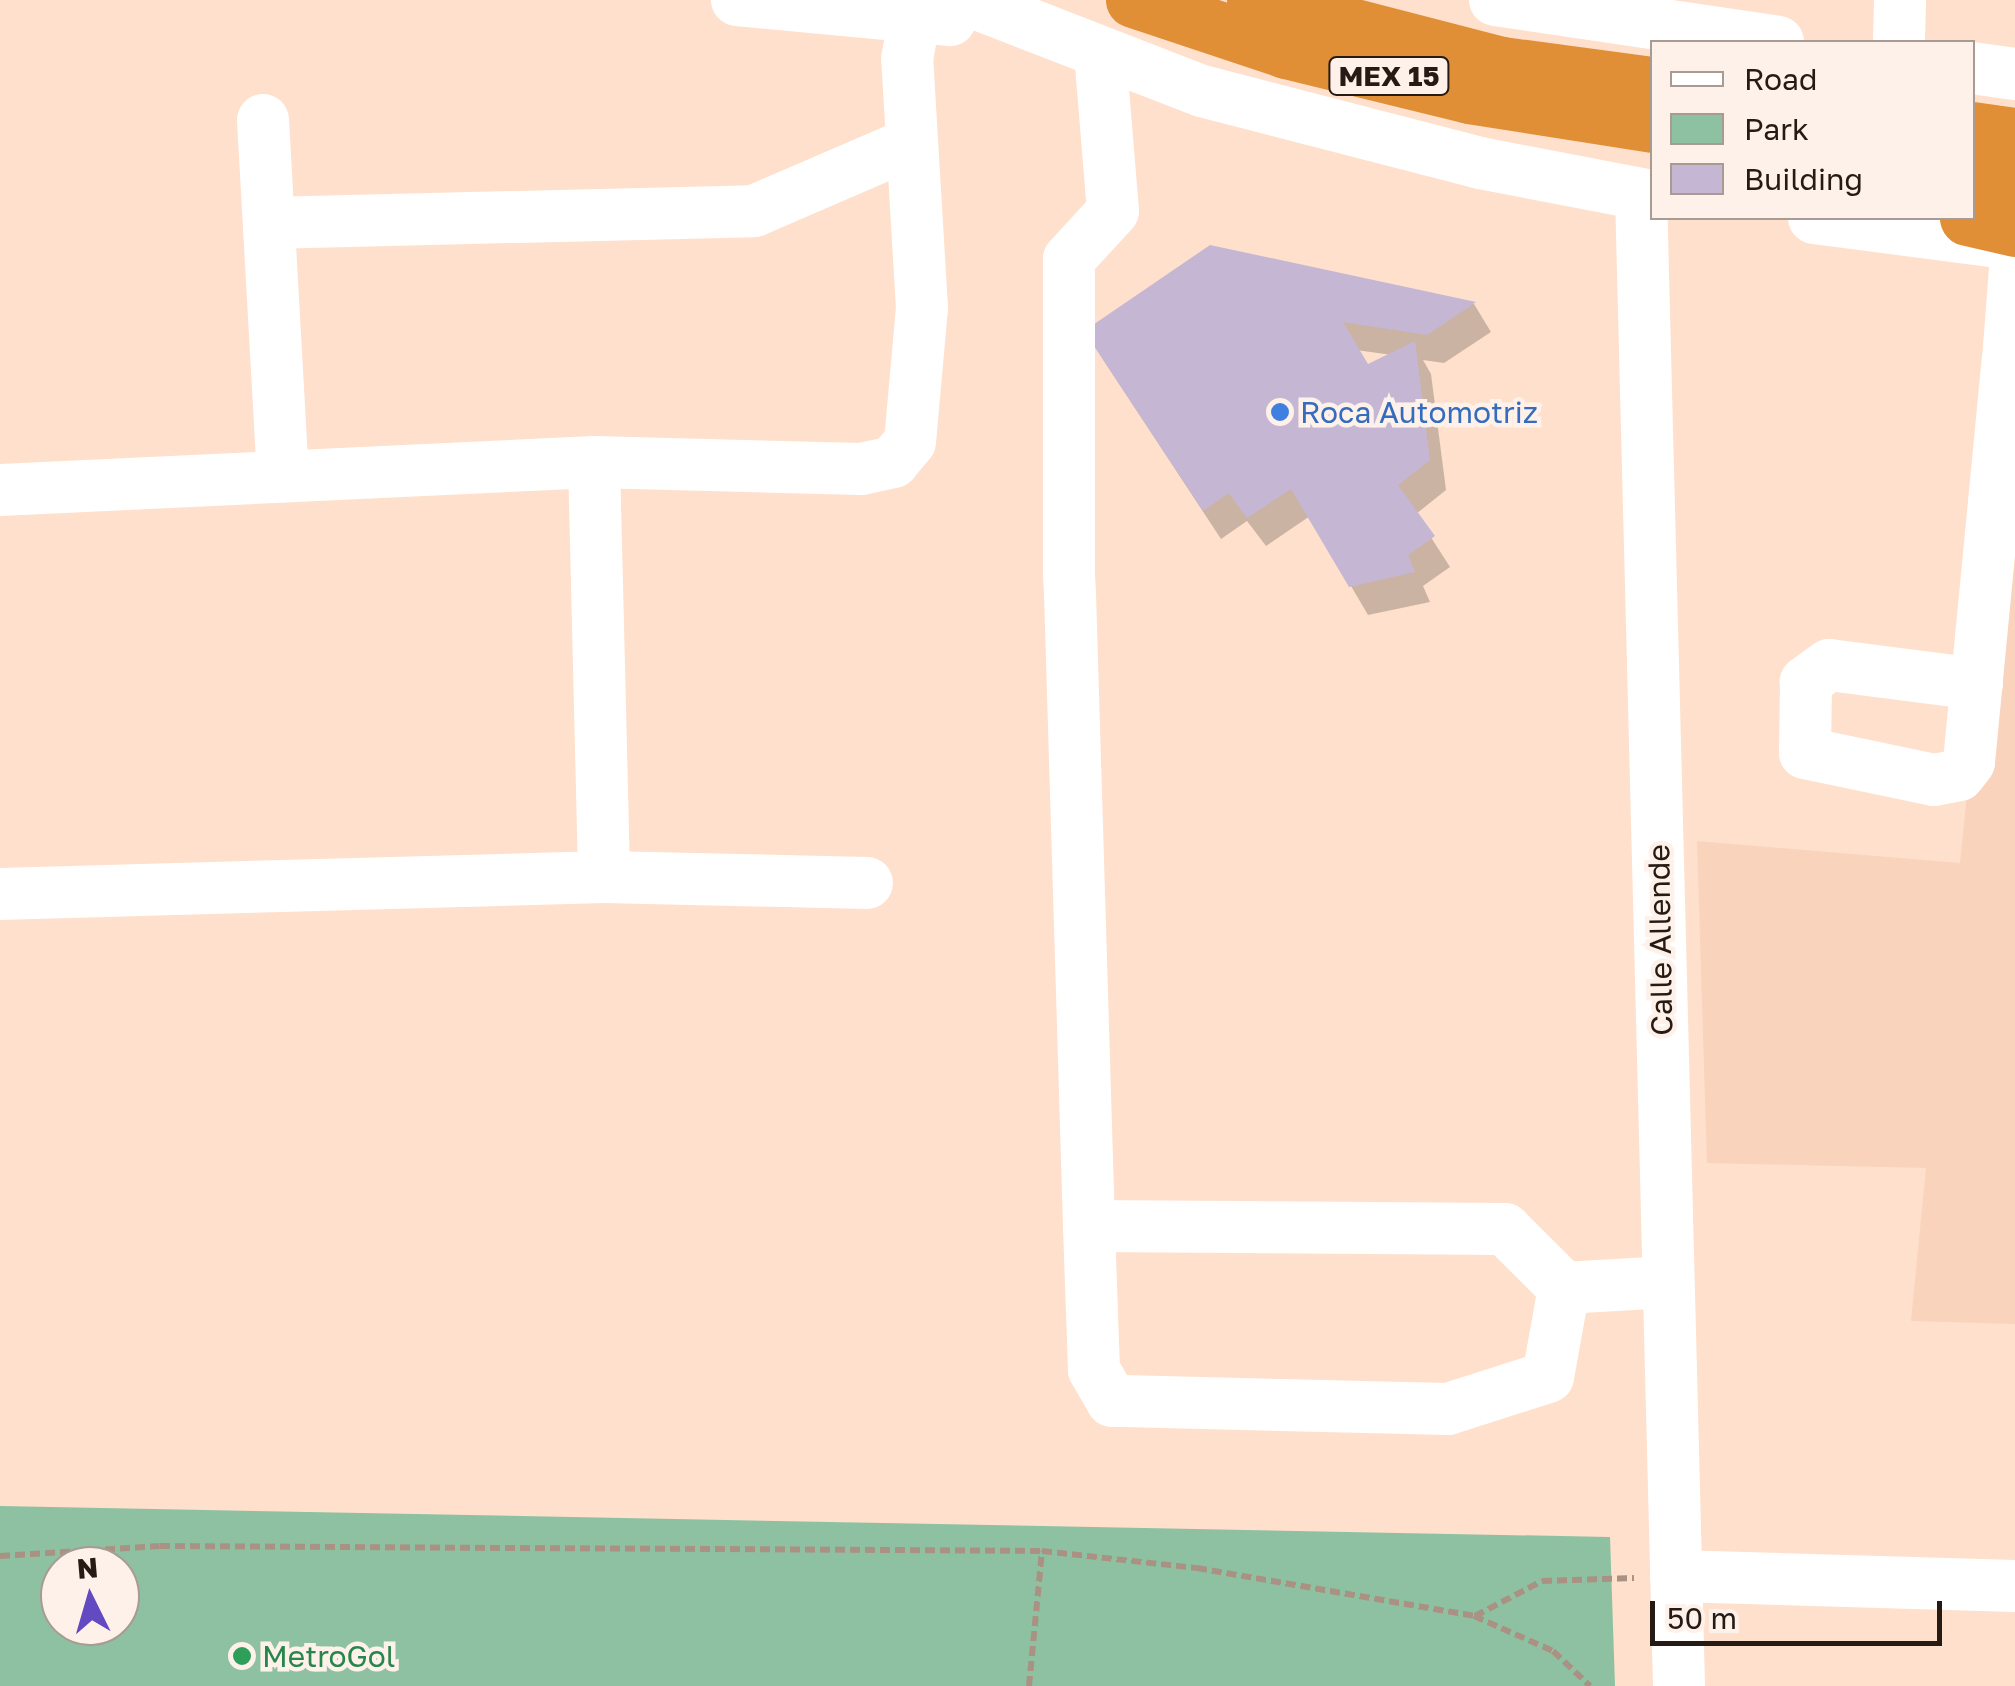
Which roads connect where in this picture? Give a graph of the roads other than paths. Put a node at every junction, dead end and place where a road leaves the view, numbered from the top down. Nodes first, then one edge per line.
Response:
1 (738, 0) edge
2 (967, 0) edge
3 (1133, 0) edge
4 (1254, 0) edge
5 (1406, 0) edge
6 (1495, 0) edge
7 (1900, 0) edge
8 (916, 10) edge
9 (1601, 10) edge
10 (1014, 20) junction
11 (1767, 40) edge
12 (1898, 40) edge
13 (1100, 52) junction
14 (1533, 67) junction
15 (1975, 68) edge
16 (2015, 74) edge
17 (1650, 84) edge
18 (263, 120) dead end
19 (1650, 125) edge
20 (1975, 130) edge
21 (2015, 136) edge
22 (912, 144) junction
23 (1975, 170) edge
24 (2015, 175) edge
25 (1647, 195) edge
26 (1829, 220) edge
27 (1975, 220) edge
28 (269, 222) junction
29 (2015, 229) edge
30 (2015, 244) edge
31 (2015, 268) edge
32 (594, 462) junction
33 (284, 476) junction
34 (0, 490) edge
35 (1976, 684) dead end
36 (604, 877) junction
37 (867, 883) dead end
38 (0, 894) edge
39 (1089, 1226) junction
40 (1668, 1282) junction
41 (1564, 1288) junction
42 (1676, 1576) junction
43 (2015, 1586) edge
44 (1679, 1686) edge

1 - 8 street
2 - 10 street
3 - 19 highway, MEX 15
4 - 14 highway, MEX 15
5 - 14 highway
6 - 9 street
7 - 12 street
8 - 10 street
8 - 22 street
9 - 11 street
10 - 13 street
13 - 25 street
13 - 39 street
14 - 17 highway, MEX 15
15 - 16 street
18 - 28 street
20 - 21 highway
22 - 28 street
22 - 32 street
23 - 24 highway
25 - 40 street, Calle Allende
26 - 30 street
27 - 29 highway
28 - 33 street
31 - 35 street
32 - 33 street
32 - 36 street
33 - 34 street
36 - 37 street
36 - 38 street
39 - 41 street
39 - 41 street
40 - 41 street
40 - 42 street, Calle Allende
42 - 43 street
42 - 44 street, Calle Allende

